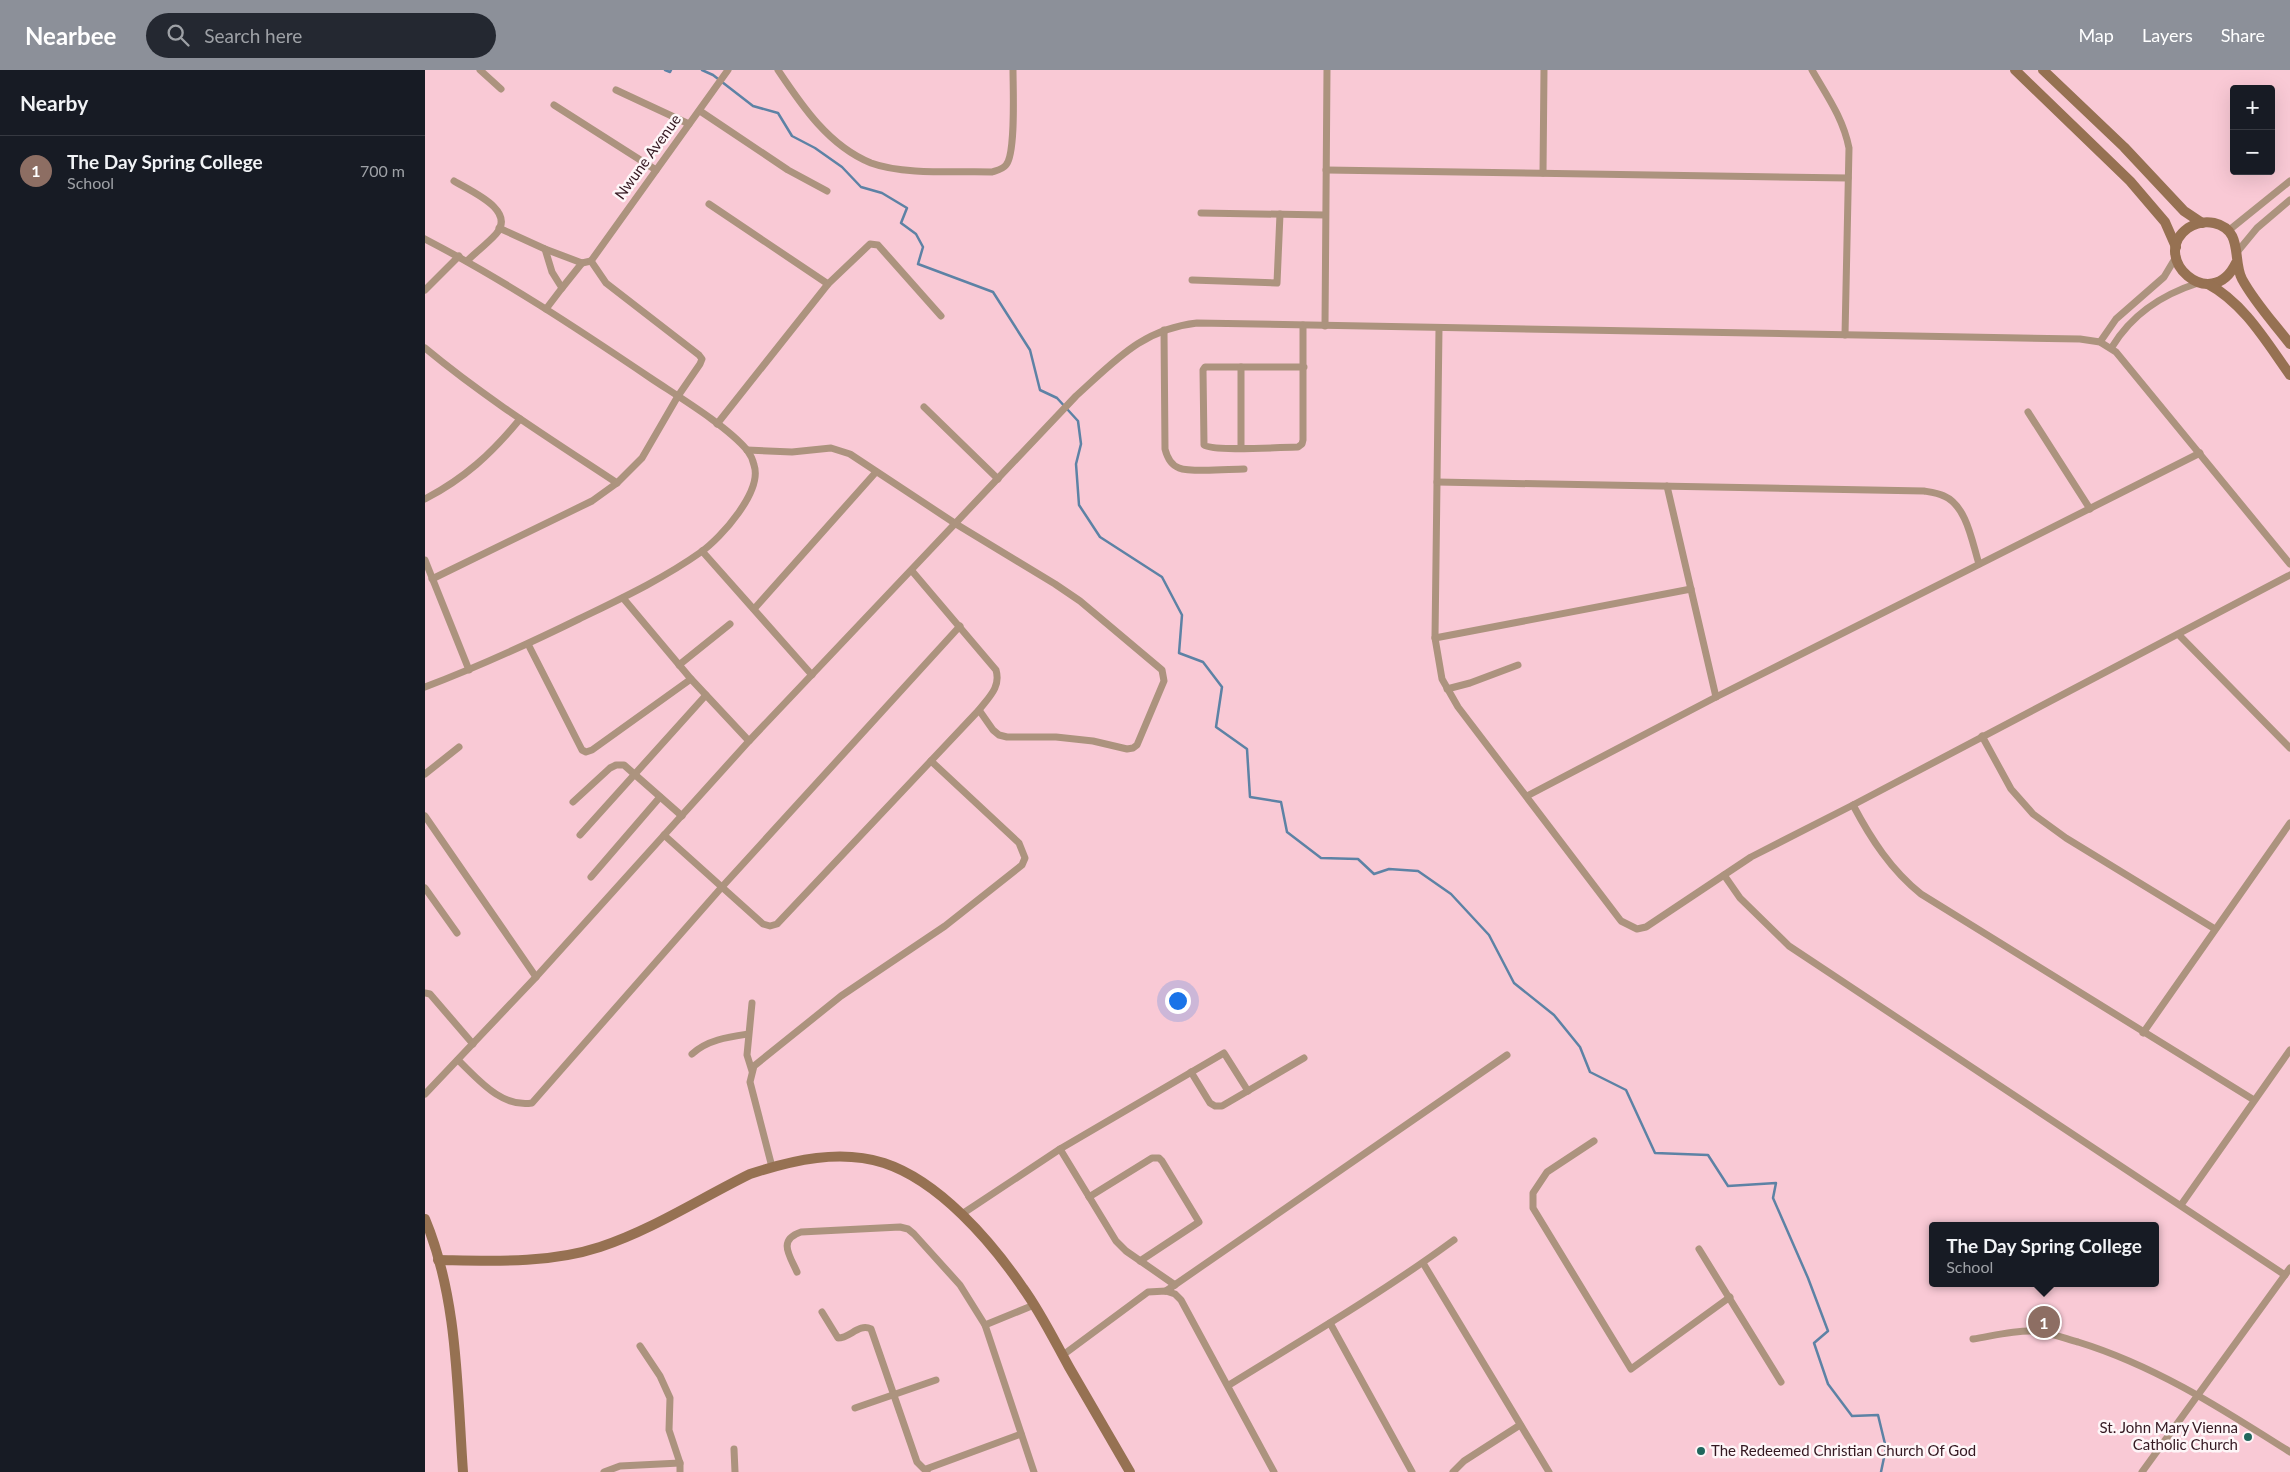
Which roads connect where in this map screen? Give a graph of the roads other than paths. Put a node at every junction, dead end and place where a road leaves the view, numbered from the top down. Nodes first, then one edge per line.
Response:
1 (480, 70) edge
2 (728, 70) edge
3 (778, 70) edge
4 (1013, 70) edge
5 (1327, 70) edge
6 (1544, 70) edge
7 (1812, 70) edge
8 (2015, 70) edge
9 (2043, 70) edge
10 (501, 89) dead end
11 (616, 90) dead end
12 (554, 105) dead end
13 (700, 110) junction
14 (689, 124) junction
15 (656, 170) junction
16 (1326, 170) junction
17 (1543, 173) junction
18 (1848, 178) junction
19 (454, 181) dead end
20 (2290, 181) edge
21 (827, 191) dead end
22 (2290, 200) edge
23 (709, 204) dead end
24 (1201, 213) dead end
25 (1280, 214) junction
26 (1325, 215) junction
27 (2201, 222) junction
28 (499, 228) junction
29 (2228, 231) junction
30 (425, 238) edge
31 (545, 249) junction
32 (2238, 251) junction
33 (2176, 252) junction
34 (459, 256) junction
35 (467, 261) junction
36 (591, 261) junction
37 (582, 263) junction
38 (2236, 263) junction
39 (1191, 280) dead end
40 (2203, 283) junction
41 (827, 284) junction
42 (562, 288) junction
43 (425, 290) edge
44 (546, 309) junction
45 (941, 316) dead end
46 (1303, 325) junction
47 (1325, 326) junction
48 (1439, 328) junction
49 (1164, 330) junction
50 (1845, 335) junction
51 (2100, 342) junction
52 (2290, 344) edge
53 (425, 348) edge
54 (2112, 348) junction
55 (1304, 366) junction
56 (1241, 367) junction
57 (2290, 375) edge
58 (678, 396) junction
59 (924, 407) dead end
60 (2028, 412) dead end
61 (520, 419) junction
62 (717, 424) junction
63 (1241, 448) junction
64 (747, 450) junction
65 (2200, 453) junction
66 (1244, 470) dead end
67 (876, 472) junction
68 (999, 479) junction
69 (1437, 482) junction
70 (617, 483) junction
71 (1667, 486) junction
72 (425, 499) edge
73 (2090, 509) junction
74 (956, 524) junction
75 (702, 551) junction
76 (425, 560) edge
77 (1979, 564) junction
78 (2290, 564) edge
79 (912, 571) junction
80 (2290, 575) edge
81 (432, 579) junction
82 (1691, 589) junction
83 (623, 598) junction
84 (754, 609) junction
85 (731, 624) dead end
86 (960, 626) junction
87 (2179, 635) junction
88 (1435, 638) junction
89 (528, 644) junction
90 (679, 665) junction
91 (1519, 665) dead end
92 (469, 670) junction
93 (812, 675) junction
94 (691, 679) junction
95 (425, 687) edge
96 (1447, 689) junction
97 (706, 695) junction
98 (1716, 697) junction
99 (979, 710) junction
100 (1982, 736) junction
101 (749, 741) junction
102 (459, 747) dead end
103 (2290, 748) edge
104 (931, 761) junction
105 (425, 774) edge
106 (633, 774) junction
107 (1527, 796) junction
108 (660, 797) junction
109 (573, 802) dead end
110 (1853, 805) junction
111 (425, 816) edge
112 (682, 816) junction
113 (2290, 823) edge
114 (580, 835) dead end
115 (664, 835) junction
116 (1724, 875) junction
117 (591, 877) dead end
118 (425, 888) edge
119 (721, 888) junction
120 (2215, 929) junction
121 (457, 933) dead end
122 (536, 977) junction
123 (425, 993) edge
124 (752, 1003) dead end
125 (2143, 1033) junction
126 (748, 1034) junction
127 (473, 1044) junction
128 (2290, 1050) edge
129 (693, 1054) dead end
130 (1507, 1055) dead end
131 (1304, 1058) dead end
132 (458, 1060) junction
133 (752, 1071) junction
134 (1191, 1072) junction
135 (1248, 1091) junction
136 (425, 1094) edge
137 (2254, 1100) junction
138 (1594, 1141) dead end
139 (1060, 1149) junction
140 (772, 1167) junction
141 (1089, 1197) junction
142 (2181, 1205) junction
143 (962, 1214) junction
144 (425, 1219) edge
145 (427, 1232) edge
146 (1454, 1240) dead end
147 (1699, 1249) dead end
148 (438, 1260) junction
149 (1140, 1261) junction
150 (1423, 1263) junction
151 (2290, 1268) edge
152 (797, 1272) dead end
153 (2285, 1275) junction
154 (1175, 1285) junction
155 (1166, 1291) junction
156 (1730, 1297) junction
157 (1034, 1305) junction
158 (822, 1312) dead end
159 (1330, 1323) junction
160 (985, 1325) junction
161 (1973, 1340) dead end
162 (640, 1346) dead end
163 (1063, 1355) junction
164 (936, 1380) dead end
165 (1781, 1382) dead end
166 (1229, 1385) junction
167 (2199, 1394) junction
168 (894, 1396) junction
169 (855, 1408) dead end
170 (1520, 1425) junction
171 (1021, 1434) junction
172 (734, 1449) dead end
173 (2290, 1452) edge
174 (680, 1463) junction
175 (926, 1470) edge
176 (463, 1472) edge
177 (604, 1472) edge
178 (680, 1472) edge
179 (735, 1472) edge
180 (1034, 1472) edge
181 (1130, 1472) edge
182 (1274, 1472) edge
183 (1412, 1472) edge
184 (1453, 1472) edge
185 (1549, 1472) edge
186 (2142, 1472) edge

1 - 10 street
2 - 13 street, Nwune Avenue
3 - 4 street
5 - 16 street
6 - 17 street
7 - 18 street
8 - 33 main road
9 - 27 main road
11 - 14 street
12 - 15 street
13 - 14 street, Nwune Avenue
13 - 21 street
14 - 15 street, Nwune Avenue
15 - 36 street, Nwune Avenue
16 - 17 street
16 - 26 street
17 - 18 street
18 - 50 street
19 - 28 street
20 - 29 street
22 - 32 street
23 - 41 street
24 - 25 street
25 - 26 street
25 - 39 street
26 - 47 street
27 - 29 main road
27 - 33 main road
28 - 31 street
28 - 35 street
29 - 32 main road
30 - 34 street
31 - 37 street
31 - 42 street
32 - 38 main road
33 - 40 main road
33 - 51 street
34 - 35 street
34 - 43 street
35 - 44 street
36 - 37 street
36 - 58 street
37 - 42 street
38 - 40 main road
38 - 52 main road
40 - 54 street
40 - 57 main road
41 - 45 street
41 - 62 street
42 - 44 street
44 - 58 street
46 - 47 street
46 - 49 street
46 - 55 street
47 - 48 street
48 - 50 street
48 - 69 street
49 - 66 street
49 - 68 street
50 - 51 street
51 - 54 street
53 - 61 street
54 - 65 street
55 - 56 street
55 - 63 street
56 - 63 street
56 - 63 street
58 - 62 street
58 - 70 street
59 - 68 street
60 - 73 street
61 - 70 street
61 - 72 street
62 - 64 street
64 - 67 street
64 - 75 street
65 - 73 street
65 - 78 street
67 - 74 street
67 - 84 street
68 - 74 street
69 - 71 street
69 - 88 street
70 - 81 street
71 - 77 street
71 - 82 street
73 - 77 street
74 - 79 street
74 - 99 street
75 - 83 street
75 - 84 street
76 - 81 street
77 - 98 street
79 - 86 street
79 - 93 street
80 - 87 street
81 - 92 street
82 - 88 street
82 - 98 street
83 - 89 street
83 - 90 street
84 - 93 street
85 - 90 street
86 - 99 street
86 - 119 street
87 - 100 street
87 - 103 street
88 - 96 street
89 - 92 street
89 - 94 street
90 - 94 street
91 - 96 street
92 - 95 street
93 - 101 street
94 - 97 street
96 - 107 street
97 - 101 street
97 - 106 street
98 - 107 street
99 - 104 street
100 - 110 street
100 - 120 street
101 - 112 street
102 - 105 street
104 - 119 street
104 - 133 street
106 - 108 street
106 - 109 street
106 - 114 street
107 - 116 street
108 - 112 street
108 - 117 street
110 - 116 street
110 - 125 street
111 - 122 street
112 - 115 street
113 - 120 street
115 - 119 street
115 - 122 street
116 - 142 street
118 - 121 street
119 - 132 street
120 - 125 street
122 - 127 street
123 - 127 street
124 - 126 street
125 - 137 street
126 - 129 street
126 - 133 street
127 - 132 street
128 - 137 street
130 - 154 street
131 - 135 street
132 - 136 street
133 - 140 street
134 - 135 street
134 - 135 street
134 - 139 street
137 - 142 street
138 - 156 street
139 - 141 street
139 - 143 street
140 - 143 main road
140 - 148 main road
141 - 149 street
141 - 149 street
142 - 153 street
143 - 157 main road
144 - 145 main road
145 - 148 main road
146 - 150 street
147 - 156 street
148 - 176 main road
149 - 154 street
150 - 159 street
150 - 170 street
151 - 153 street
152 - 160 street
153 - 167 street
154 - 155 street
155 - 163 street
155 - 166 street
156 - 165 street
157 - 160 street
157 - 163 main road
158 - 168 street
159 - 166 street
159 - 183 street
160 - 171 street
161 - 167 street
162 - 174 street
163 - 181 main road
164 - 168 street
166 - 182 street
167 - 173 street
167 - 186 street
168 - 169 street
168 - 175 street
170 - 184 street
170 - 185 street
171 - 175 street
171 - 180 street
172 - 179 street
174 - 177 street
174 - 178 street

